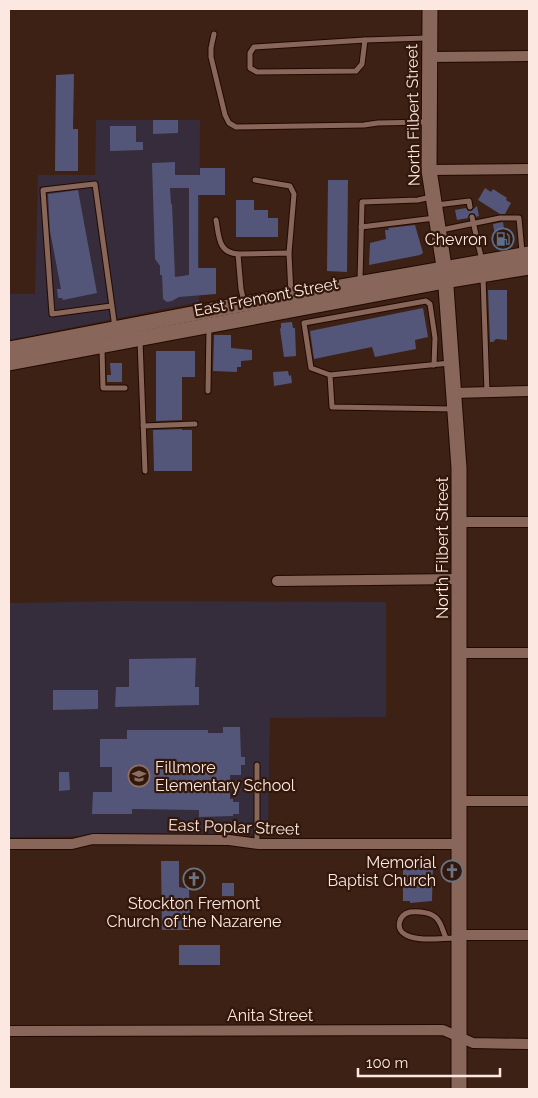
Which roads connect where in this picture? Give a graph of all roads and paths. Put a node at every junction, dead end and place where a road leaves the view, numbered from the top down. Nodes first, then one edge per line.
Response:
1 (430, 9) edge
2 (214, 34) dead end
3 (430, 38) junction
4 (365, 40) junction
5 (529, 56) edge
6 (430, 57) junction
7 (429, 122) junction
8 (529, 169) edge
9 (429, 170) junction
10 (255, 180) dead end
11 (470, 207) dead end
12 (435, 213) junction
13 (216, 220) dead end
14 (473, 220) junction
15 (361, 227) junction
16 (289, 253) junction
17 (238, 254) junction
18 (526, 261) edge
19 (482, 268) junction
20 (445, 275) junction
21 (402, 282) junction
22 (360, 284) junction
23 (291, 296) junction
24 (309, 299) junction
25 (245, 304) junction
26 (406, 304) junction
27 (111, 306) junction
28 (208, 318) junction
29 (312, 321) junction
30 (115, 328) junction
31 (140, 338) junction
32 (102, 345) junction
33 (9, 349) edge
34 (9, 363) edge
35 (452, 363) junction
36 (434, 364) junction
37 (330, 375) junction
38 (125, 388) dead end
39 (208, 391) dead end
40 (529, 391) edge
41 (453, 392) junction
42 (487, 392) junction
43 (454, 409) junction
44 (195, 424) dead end
45 (143, 426) junction
46 (145, 470) dead end
47 (460, 522) junction
48 (529, 522) edge
49 (460, 578) junction
50 (277, 581) dead end
51 (460, 653) junction
52 (529, 653) edge
53 (257, 765) dead end
54 (459, 801) junction
55 (529, 802) edge
56 (9, 844) edge
57 (257, 844) junction
58 (459, 844) junction
59 (529, 935) edge
60 (455, 937) junction
61 (9, 1031) edge
62 (459, 1037) junction
63 (529, 1044) edge
64 (459, 1089) edge

1 - 3 street, North Filbert Street
2 - 7 lane
3 - 4 lane
3 - 6 street, North Filbert Street
4 - 4 lane
5 - 6 street
6 - 7 street, North Filbert Street
7 - 9 street, North Filbert Street
8 - 9 street
9 - 12 street, North Filbert Street
10 - 16 lane
11 - 12 lane
12 - 14 lane
12 - 15 lane
12 - 15 lane
12 - 20 street, North Filbert Street
13 - 17 lane
14 - 18 lane
14 - 19 lane
15 - 22 lane
16 - 17 lane
16 - 23 lane
17 - 25 lane
18 - 19 street, East Fremont Street
19 - 20 street, East Fremont Street
19 - 42 lane
20 - 21 street, East Fremont Street
20 - 35 street, North Filbert Street
21 - 22 street, East Fremont Street
21 - 24 street, East Fremont Street
21 - 26 lane
22 - 24 street, East Fremont Street
23 - 24 street, East Fremont Street
23 - 25 street, East Fremont Street
24 - 28 street, East Fremont Street
24 - 29 lane
25 - 28 street, East Fremont Street
26 - 29 lane
26 - 36 lane
27 - 27 lane
27 - 30 lane
28 - 30 street, East Fremont Street
28 - 31 street, East Fremont Street
28 - 39 lane
29 - 37 lane
30 - 33 street, East Fremont Street
31 - 32 street, East Fremont Street
31 - 45 lane
32 - 34 street, East Fremont Street
32 - 38 lane
35 - 36 lane
35 - 41 street, North Filbert Street
36 - 37 lane
37 - 43 lane
40 - 42 street
41 - 42 street
41 - 43 street, North Filbert Street
43 - 47 street, North Filbert Street
44 - 45 lane
45 - 46 lane
47 - 48 street
47 - 49 street, North Filbert Street
49 - 50 street
49 - 51 street, North Filbert Street
51 - 52 street
51 - 54 street, North Filbert Street
53 - 57 lane
54 - 55 street
54 - 58 street, North Filbert Street
56 - 57 street, East Poplar Street
57 - 58 street, East Poplar Street
58 - 60 street, North Filbert Street
59 - 60 street
60 - 60 lane
60 - 62 street, North Filbert Street
61 - 62 street, Anita Street
62 - 63 street, Anita Street
62 - 64 street, North Filbert Street

